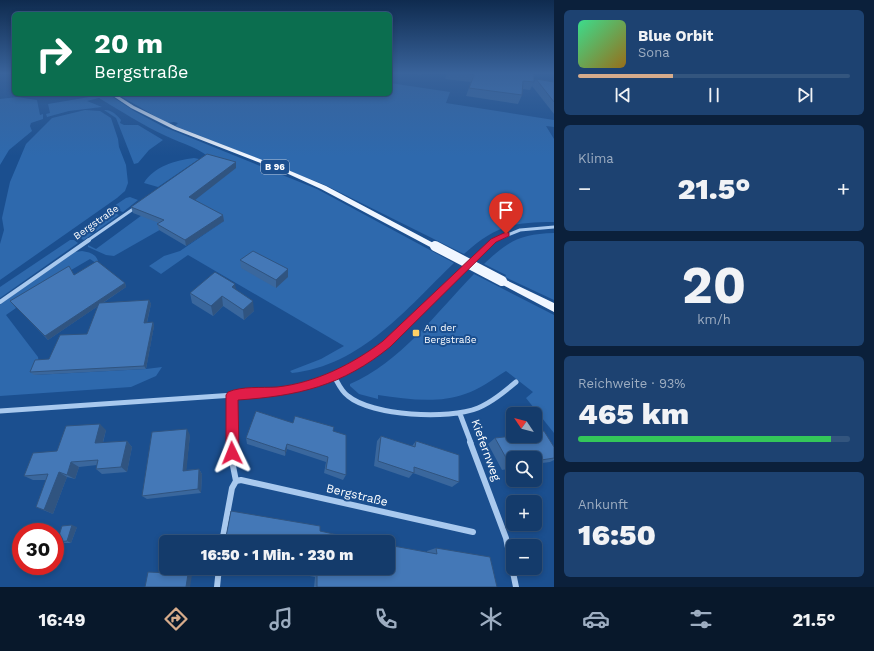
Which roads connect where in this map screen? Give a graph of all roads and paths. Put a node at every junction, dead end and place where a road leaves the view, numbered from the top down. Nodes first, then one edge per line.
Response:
1 (122, 100) edge
2 (140, 204) edge
3 (554, 227) edge
4 (0, 302) edge
5 (554, 308) edge
6 (334, 376) junction
7 (516, 382) dead end
8 (232, 395) junction
9 (0, 411) edge
10 (460, 414) junction
11 (236, 481) junction
12 (473, 532) dead end
13 (223, 535) edge
14 (218, 575) edge
15 (217, 587) edge
16 (516, 587) edge

1 - 5 main road, B 96, bridge
2 - 4 street, Bergstraße
3 - 6 street
6 - 8 street
6 - 10 street
7 - 10 street
8 - 9 street
8 - 11 street
10 - 16 street, Kiefernweg
11 - 12 street, Bergstraße
11 - 13 street
14 - 15 street

